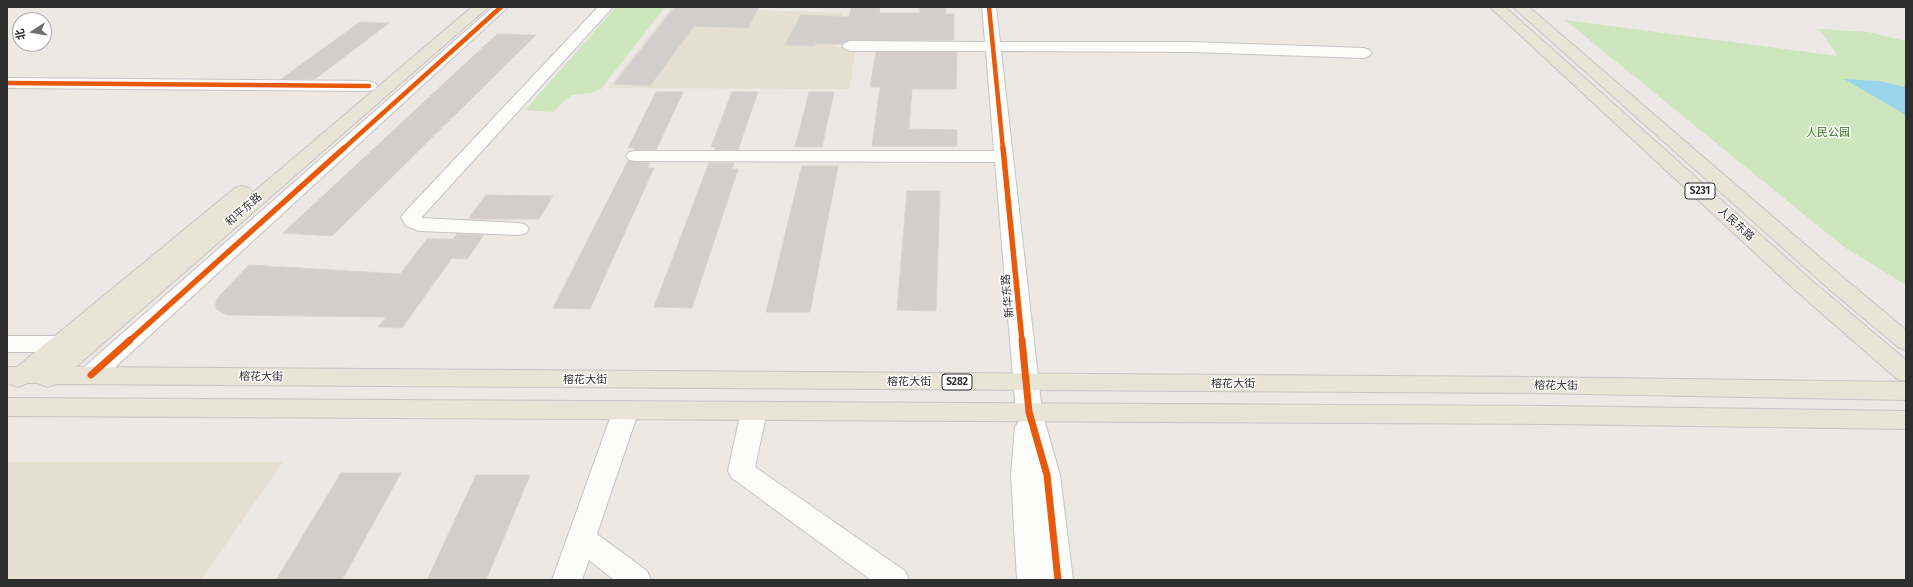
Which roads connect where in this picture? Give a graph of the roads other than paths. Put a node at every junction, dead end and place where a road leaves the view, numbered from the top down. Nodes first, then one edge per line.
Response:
1 (464, 7) edge
2 (480, 7) edge
3 (501, 7) edge
4 (606, 7) edge
5 (989, 7) edge
6 (1497, 7) edge
7 (1520, 7) edge
8 (850, 46) dead end
9 (993, 46) junction
10 (1364, 53) dead end
11 (7, 83) edge
12 (369, 86) junction
13 (635, 156) dead end
14 (1004, 157) junction
15 (519, 230) dead end
16 (1906, 342) edge
17 (7, 344) edge
18 (60, 344) junction
19 (1906, 373) edge
20 (52, 375) junction
21 (91, 375) junction
22 (1027, 383) junction
23 (1906, 391) edge
24 (11, 394) edge
25 (626, 410) junction
26 (754, 411) junction
27 (1030, 412) junction
28 (1906, 420) edge
29 (582, 538) junction
30 (567, 580) edge
31 (636, 580) edge
32 (894, 580) edge
33 (1032, 580) edge
34 (1058, 580) edge

1 - 12 main road, 和平东路
2 - 20 main road, 和平东路
3 - 21 street
4 - 15 street
5 - 9 street, 新华东路
6 - 19 main road, 人民东路 / S231
7 - 16 main road, 人民东路 / S231
8 - 9 street
9 - 10 street
9 - 14 street, 新华东路
11 - 12 street
12 - 18 main road, 和平东路
13 - 14 street
14 - 22 street, 新华东路
17 - 18 street
18 - 24 main road, 和平东路
20 - 21 main road, 榕花大街 / S282
20 - 24 main road, 榕花大街 / S282
20 - 24 main road, 和平东路
21 - 22 main road, 榕花大街 / S282
22 - 23 main road, 榕花大街 / S282
22 - 27 street, 新华东路
24 - 25 main road
25 - 26 main road
25 - 29 street
26 - 27 main road
26 - 32 street
27 - 28 main road
27 - 33 street, 新华东路
27 - 34 street, 新华东路
29 - 30 street
29 - 31 street

